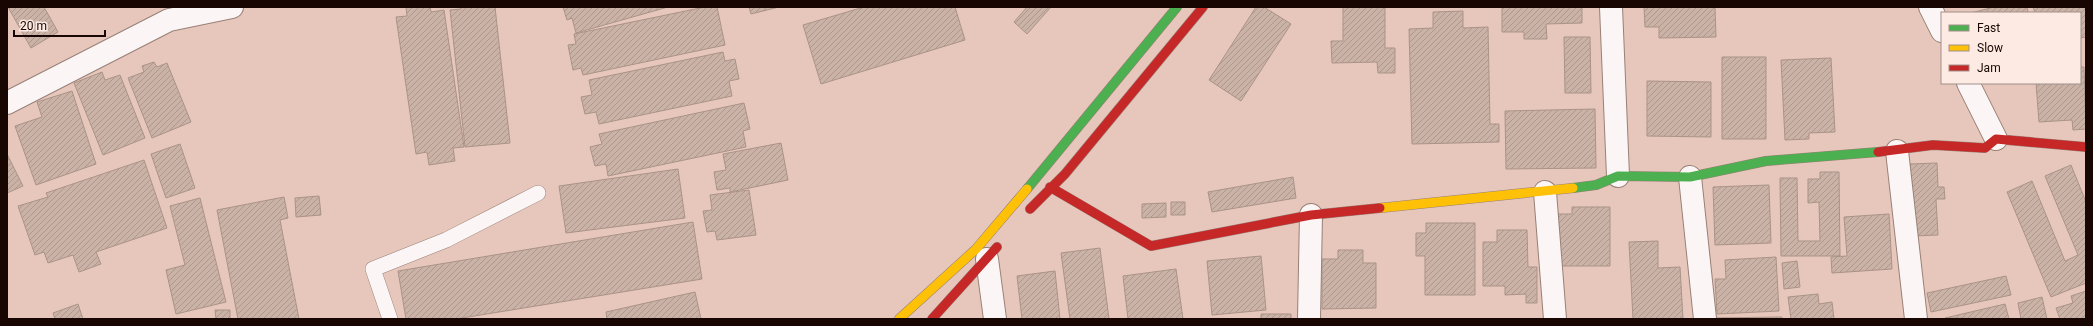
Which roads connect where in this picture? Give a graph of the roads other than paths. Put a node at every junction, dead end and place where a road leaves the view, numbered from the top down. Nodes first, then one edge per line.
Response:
1 (232, 7) edge
2 (1177, 7) edge
3 (1203, 7) edge
4 (1611, 7) edge
5 (1930, 7) edge
6 (1941, 29) edge
7 (1968, 84) edge
8 (7, 103) edge
9 (1996, 139) junction
10 (2086, 147) edge
11 (1896, 151) junction
12 (1618, 176) junction
13 (1690, 178) junction
14 (1050, 186) junction
15 (1545, 192) junction
16 (538, 193) dead end
17 (1311, 215) junction
18 (1024, 216) dead end
19 (1003, 240) dead end
20 (987, 258) junction
21 (390, 319) edge
22 (900, 319) edge
23 (932, 319) edge
24 (995, 319) edge
25 (1309, 319) edge
26 (1555, 319) edge
27 (1705, 319) edge
28 (1916, 319) edge

1 - 8 street
2 - 22 street
3 - 14 street
4 - 12 street
5 - 6 street
7 - 9 street
9 - 10 street
9 - 11 street
11 - 13 street
11 - 28 street
12 - 13 street
12 - 15 street
13 - 27 street
14 - 17 street
14 - 18 street
15 - 17 street
15 - 26 street
16 - 21 lane
17 - 25 street
19 - 20 street
20 - 23 street
20 - 24 street

